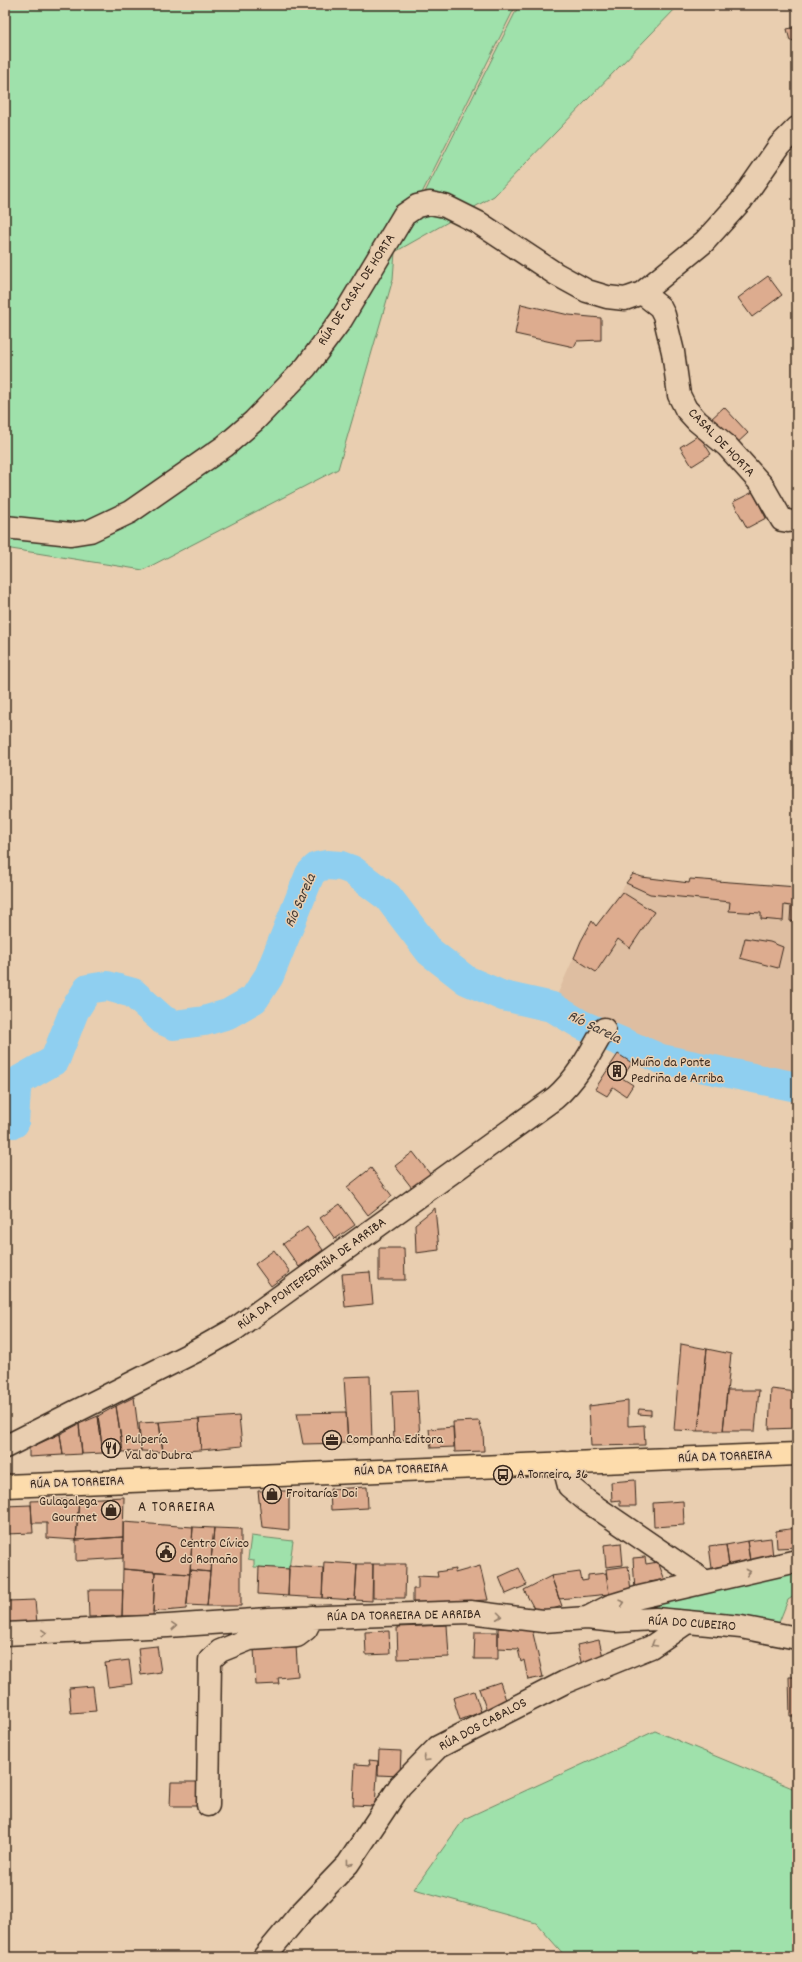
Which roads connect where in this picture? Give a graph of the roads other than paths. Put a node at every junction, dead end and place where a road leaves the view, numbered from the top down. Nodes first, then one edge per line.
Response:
1 (797, 128) edge
2 (642, 293) junction
3 (788, 522) dead end
4 (5, 527) edge
5 (604, 1029) dead end
6 (5, 1447) edge
7 (797, 1454) edge
8 (563, 1463) junction
9 (5, 1486) edge
10 (797, 1561) edge
11 (704, 1581) junction
12 (312, 1617) junction
13 (587, 1618) junction
14 (686, 1623) junction
15 (5, 1634) edge
16 (797, 1638) edge
17 (208, 1805) dead end
18 (264, 1957) edge

1 - 2 street
2 - 3 street, CASAL DE HORTA
2 - 4 street, RÚA DE CASAL DE HORTA
5 - 6 street, RÚA DA PONTEPEDRIÑA DE ARRIBA
7 - 8 main road, RÚA DA TORREIRA
8 - 9 main road, RÚA DA TORREIRA
8 - 11 street
11 -> 10 street, RÚA DA TORREIRA DE ARRIBA
13 -> 11 street, RÚA DA TORREIRA DE ARRIBA
12 -> 13 street, RÚA DA TORREIRA DE ARRIBA
15 -> 12 street, RÚA DA TORREIRA DE ARRIBA
12 - 17 street, RÚA DA TORREIRA DE ARRIBA
13 - 14 street, RÚA DO CUBEIRO
14 - 16 street, RÚA DO CUBEIRO
14 -> 18 street, RÚA DOS CABALOS

